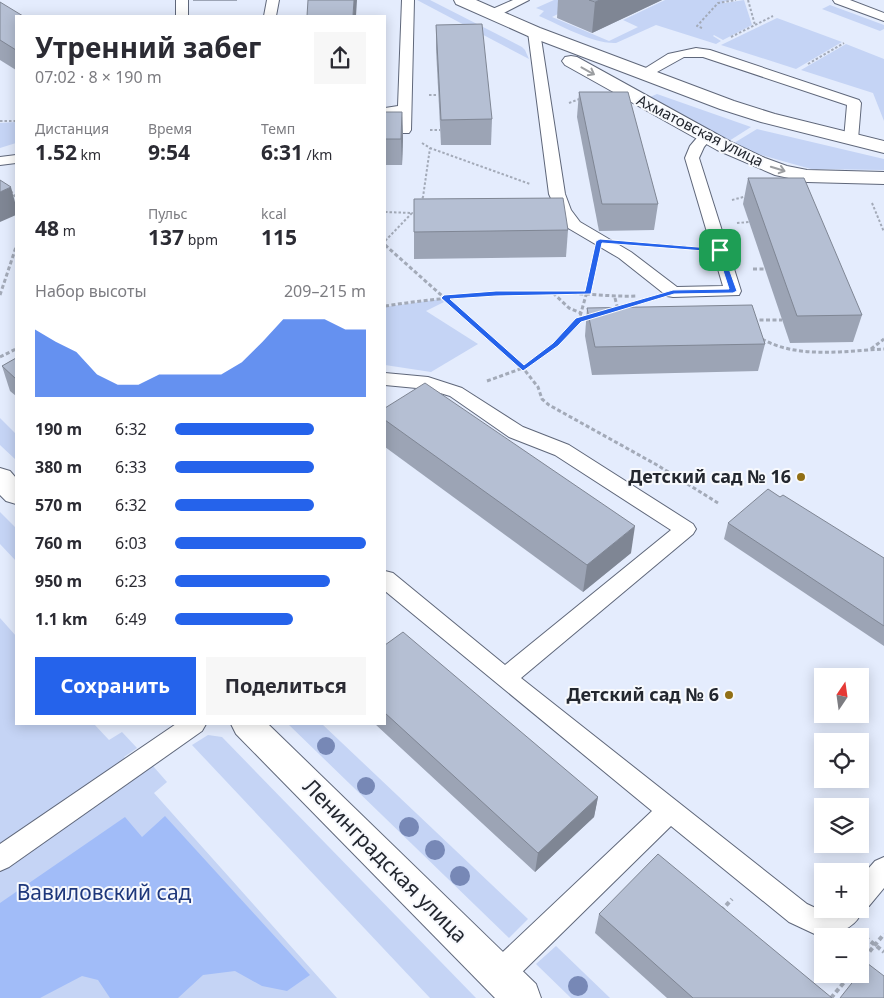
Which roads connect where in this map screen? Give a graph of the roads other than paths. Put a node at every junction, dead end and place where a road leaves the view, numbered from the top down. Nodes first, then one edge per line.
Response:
1 (182, 0) edge
2 (273, 0) edge
3 (408, 0) edge
4 (462, 0) edge
5 (523, 0) edge
6 (839, 0) edge
7 (492, 14) junction
8 (182, 15) edge
9 (270, 15) edge
10 (884, 17) edge
11 (534, 32) junction
12 (643, 74) junction
13 (404, 110) junction
14 (386, 112) edge
15 (404, 130) edge
16 (706, 136) junction
17 (852, 139) junction
18 (884, 147) edge
19 (15, 159) edge
20 (0, 161) edge
21 (884, 178) edge
22 (534, 210) edge
23 (563, 210) junction
24 (386, 379) edge
25 (386, 580) edge
26 (505, 678) junction
27 (193, 725) edge
28 (248, 725) edge
29 (670, 810) junction
30 (0, 859) edge
31 (884, 869) edge
32 (869, 886) edge
33 (842, 918) edge
34 (510, 987) edge

1 - 8 lane
2 - 9 lane
3 - 13 lane
4 - 7 street, Ахматовская улица
5 - 7 lane
6 - 10 lane
7 - 11 street, Ахматовская улица
11 - 12 street, Ахматовская улица
11 -> 16 street, Ахматовская улица
11 - 23 lane
12 - 17 street, Ахматовская улица
12 - 17 lane
13 - 14 lane
13 - 15 lane
16 -> 21 street, Ахматовская улица
16 - 23 lane
17 - 18 street, Ахматовская улица
19 - 20 lane
22 - 23 lane
24 - 26 lane
25 - 26 lane
26 - 29 lane
27 - 30 lane
28 - 34 street, Ленинградская улица
29 - 33 lane
29 - 34 lane
31 - 32 lane

